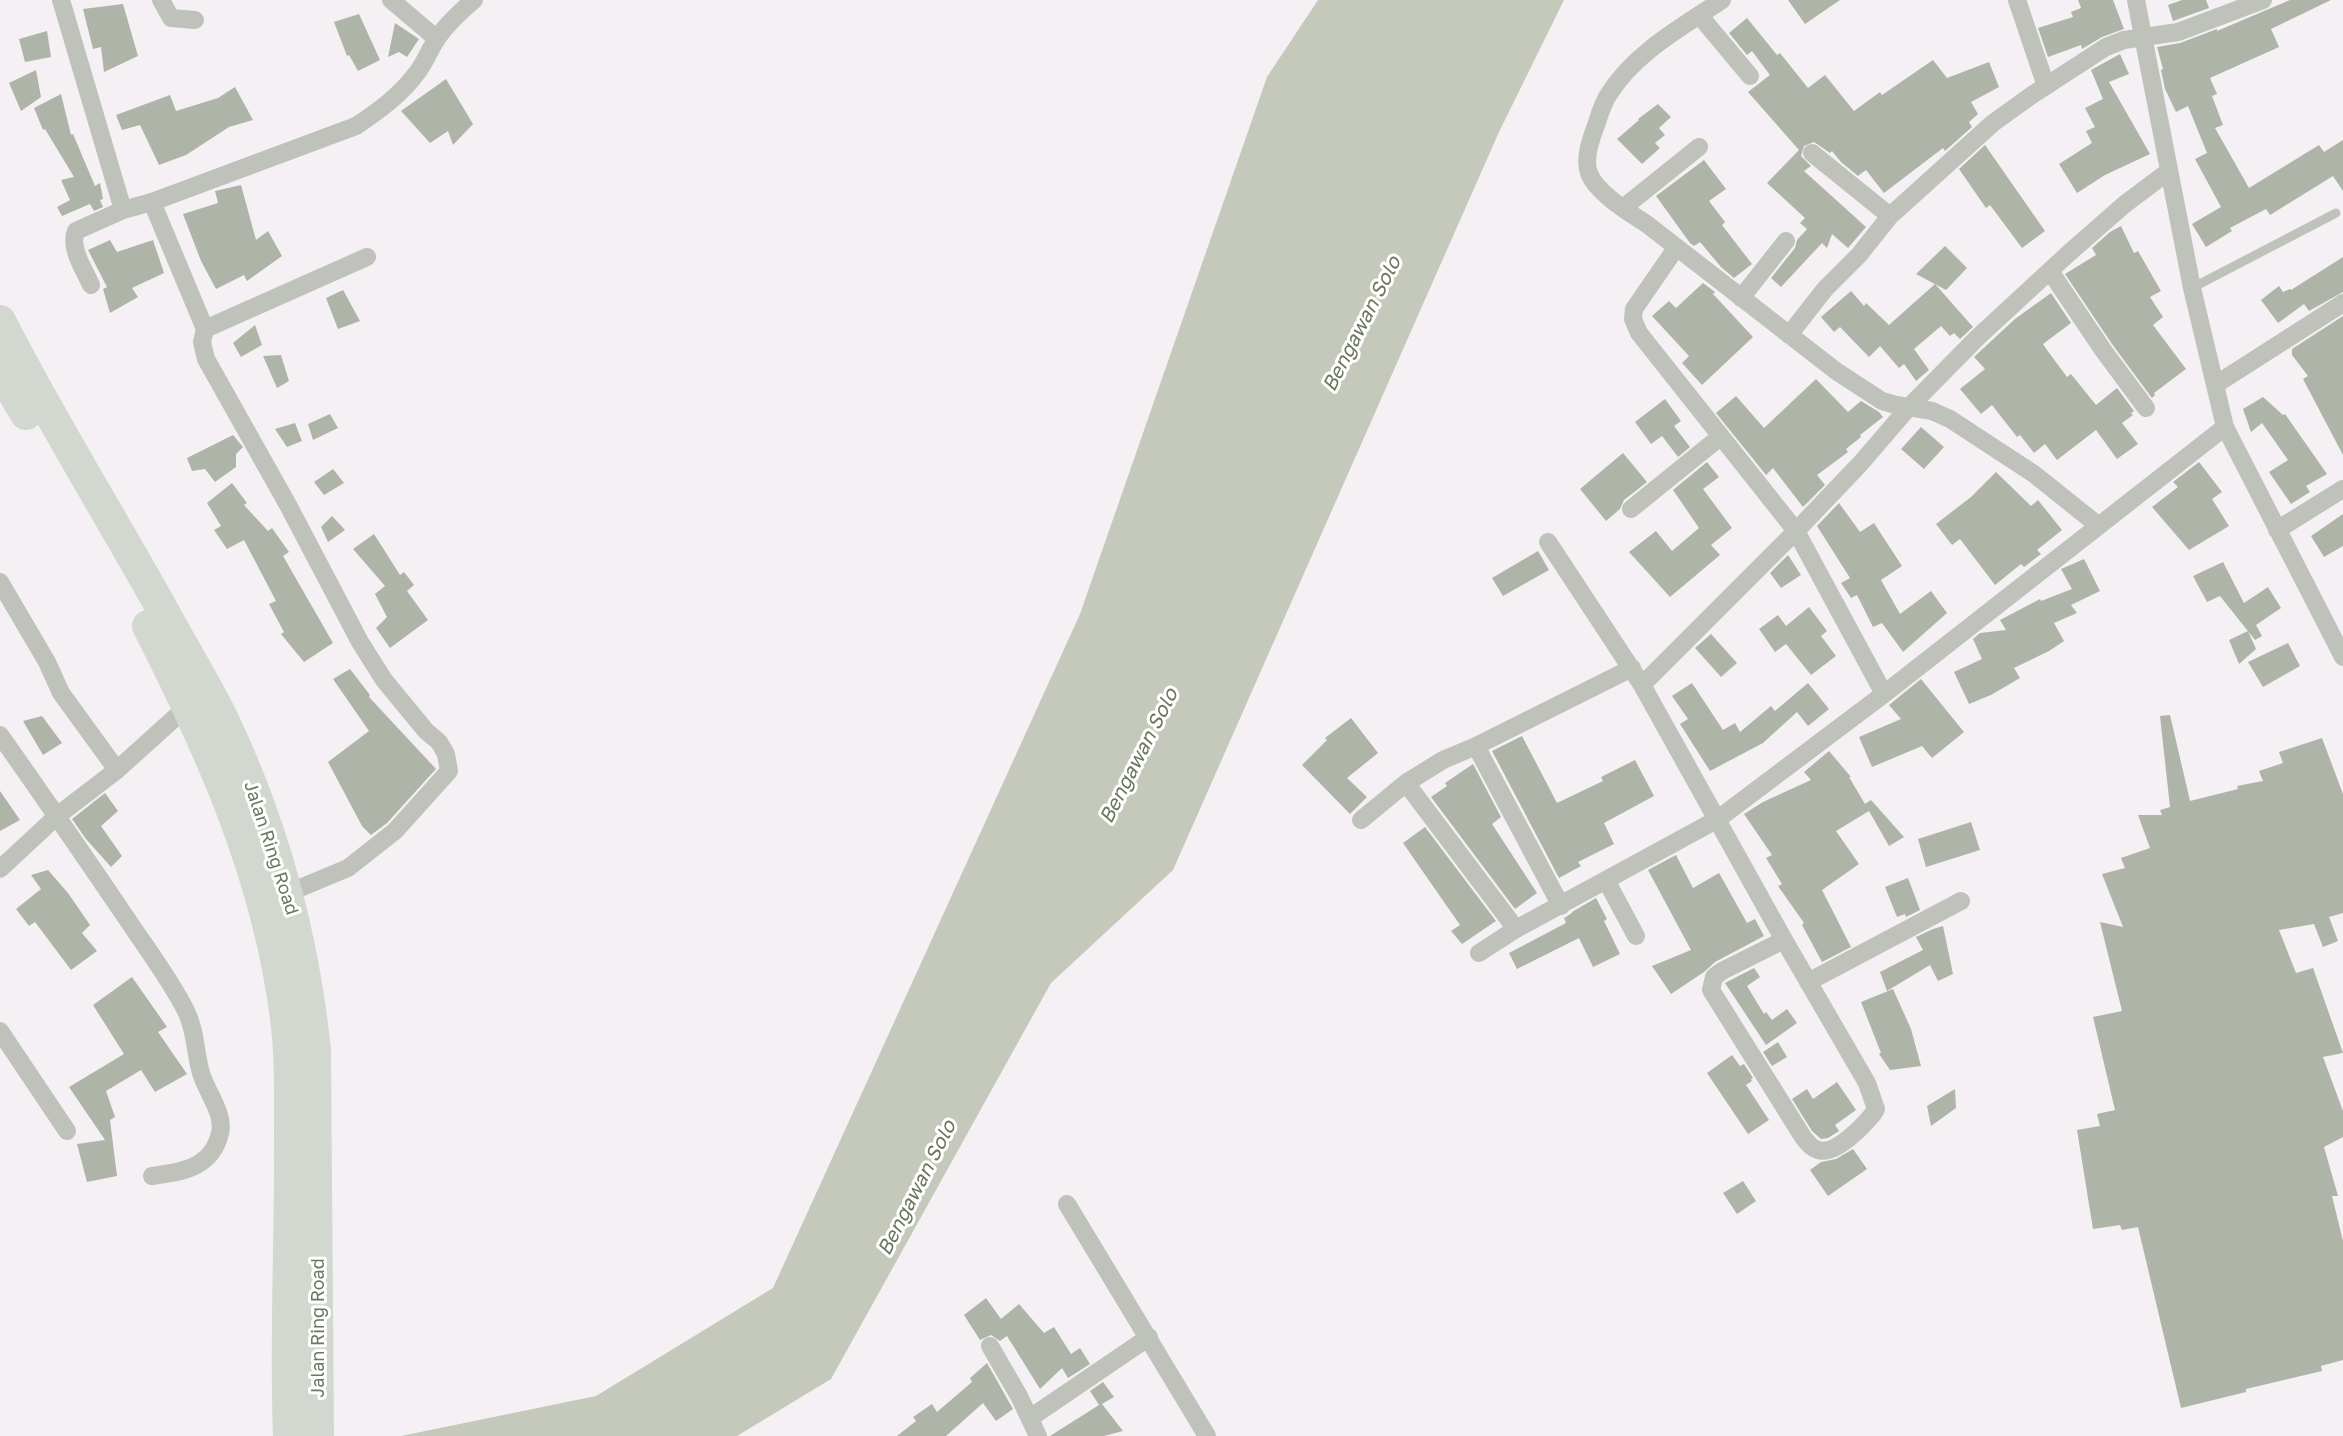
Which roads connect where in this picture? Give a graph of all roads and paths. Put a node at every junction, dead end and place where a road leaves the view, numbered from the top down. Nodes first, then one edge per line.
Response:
1 (61, 0) edge
2 (161, 0) edge
3 (391, 0) edge
4 (474, 0) edge
5 (1722, 0) edge
6 (2017, 0) edge
7 (2136, 0) edge
8 (2263, 0) edge
9 (1699, 15) junction
10 (195, 20) dead end
11 (2144, 35) junction
12 (437, 39) junction
13 (1750, 76) dead end
14 (2046, 86) junction
15 (1699, 147) dead end
16 (1812, 153) dead end
17 (2169, 171) junction
18 (152, 202) junction
19 (1623, 208) junction
20 (123, 210) junction
21 (2336, 213) dead end
22 (1890, 216) junction
23 (1786, 241) dead end
24 (1676, 248) junction
25 (367, 257) dead end
26 (2050, 271) junction
27 (91, 285) dead end
28 (2192, 288) junction
29 (1741, 298) junction
30 (2343, 303) edge
31 (0, 321) edge
32 (205, 329) junction
33 (1789, 335) junction
34 (0, 370) edge
35 (2215, 385) junction
36 (1909, 406) junction
37 (2146, 408) dead end
38 (2225, 427) junction
39 (1720, 437) junction
40 (2343, 489) edge
41 (1631, 509) dead end
42 (2099, 526) junction
43 (2277, 530) junction
44 (1796, 531) junction
45 (1548, 542) dead end
46 (0, 582) edge
47 (2343, 657) edge
48 (1632, 668) junction
49 (1642, 685) junction
50 (1884, 694) junction
51 (189, 705) junction
52 (0, 735) edge
53 (1476, 746) junction
54 (117, 770) junction
55 (1406, 783) junction
56 (57, 816) junction
57 (1718, 819) junction
58 (1361, 820) dead end
59 (0, 869) edge
60 (1606, 880) junction
61 (288, 893) junction
62 (1961, 901) dead end
63 (1561, 906) junction
64 (1516, 929) junction
65 (1636, 936) dead end
66 (1784, 940) junction
67 (1479, 953) dead end
68 (1808, 982) junction
69 (0, 1031) edge
70 (67, 1131) dead end
71 (152, 1176) dead end
72 (304, 1188) junction
73 (1066, 1204) dead end
74 (1149, 1337) junction
75 (990, 1346) dead end
76 (1034, 1431) edge
77 (289, 1436) edge
78 (318, 1436) edge
79 (1207, 1436) edge

1 - 20 street
2 - 10 street
3 - 12 street
4 - 12 street
5 - 9 street
6 - 14 street
7 - 11 street
8 - 11 street
9 - 13 street
9 - 19 street
11 - 14 street
11 - 17 street
12 - 18 street
14 - 22 street
15 - 19 street
16 - 22 street
17 - 26 street
17 - 28 street
18 - 20 street
18 - 32 street
19 - 24 street
20 - 27 street
21 - 28 lane
22 - 33 street
23 - 29 street
24 - 29 street
24 - 39 street
25 - 32 street
26 - 36 street
26 - 37 street
28 - 35 street
29 - 33 street
30 - 35 street
31 - 61 highway, Jalan Ring Road
32 - 61 street
33 - 36 street
34 - 51 highway, Jalan Ring Road
35 - 38 street
36 - 42 street
36 - 44 street
38 - 42 street
38 - 43 street
39 - 41 street
39 - 44 street
40 - 43 street
42 - 50 street
43 - 47 street
44 - 49 street
44 - 50 street
45 - 48 street
46 - 54 street
48 - 49 street
48 - 53 street
49 - 57 street
50 - 57 street
51 - 54 street
51 - 72 highway, Jalan Ring Road
52 - 56 street
53 - 55 street
53 - 63 street
54 - 56 street
55 - 58 street
55 - 64 street
56 - 59 street
56 - 71 street
57 - 60 street
57 - 66 street
60 - 63 street
60 - 65 street
61 - 72 highway, Jalan Ring Road
62 - 68 street
63 - 64 street
64 - 67 street
66 - 68 street
66 - 68 street
69 - 70 street
72 - 77 highway, Jalan Ring Road
72 - 78 highway, Jalan Ring Road
73 - 74 street
74 - 76 street
74 - 79 street
75 - 76 street

